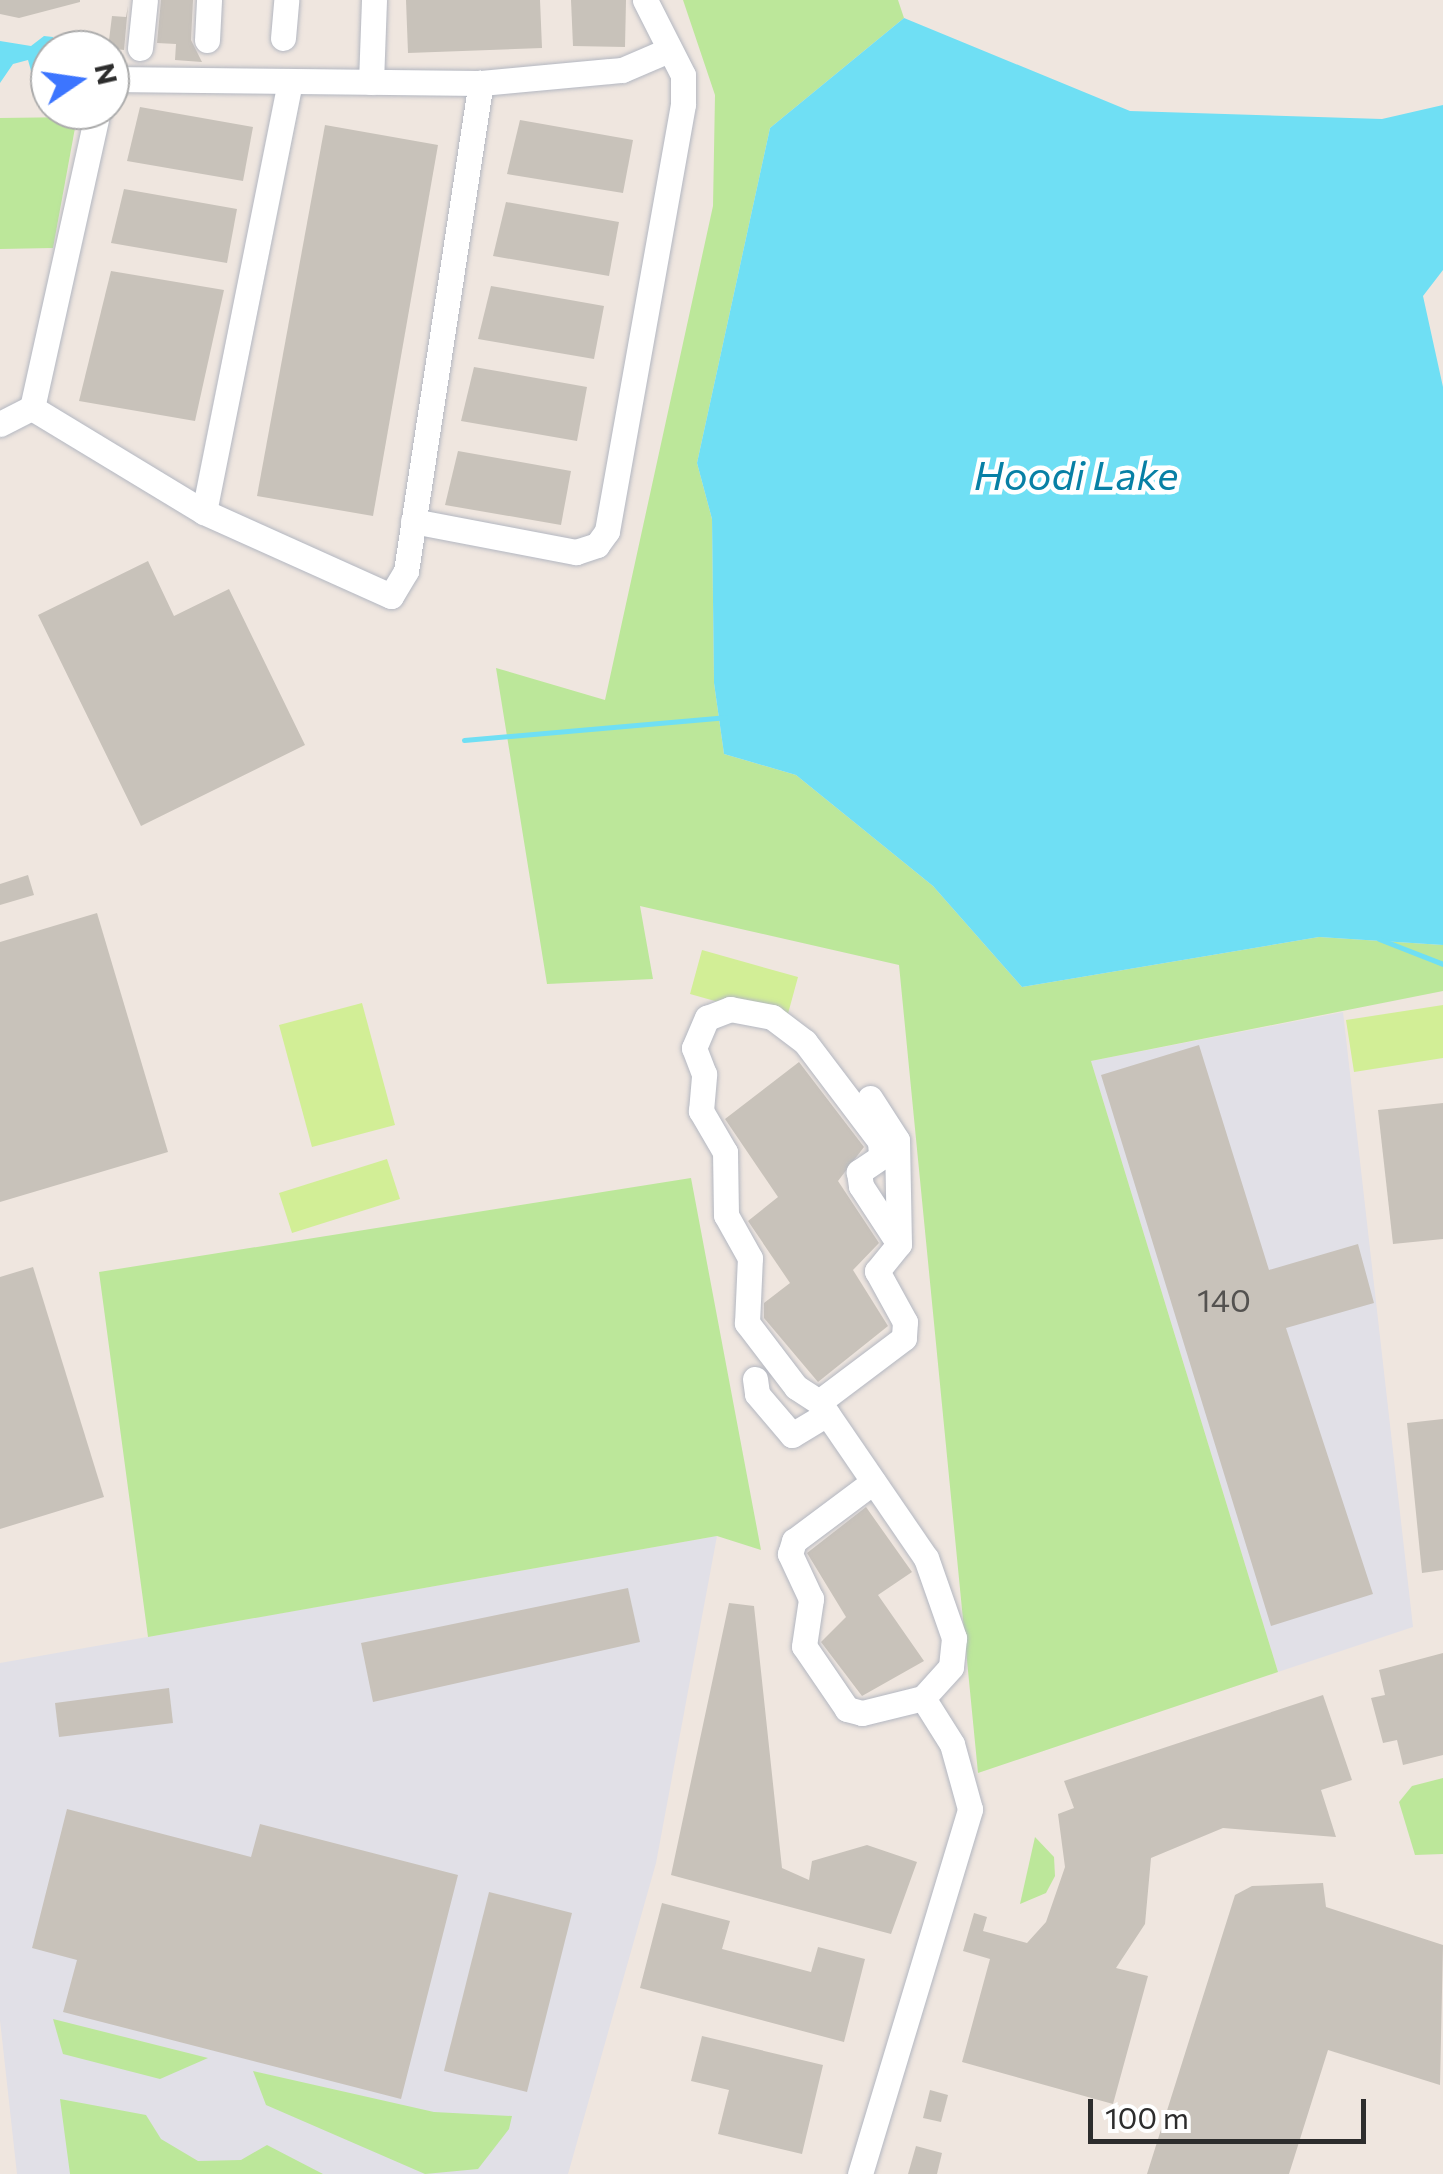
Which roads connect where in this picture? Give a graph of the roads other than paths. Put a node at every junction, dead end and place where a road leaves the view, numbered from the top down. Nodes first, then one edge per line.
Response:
1 (145, 0) edge
2 (209, 0) edge
3 (286, 0) edge
4 (374, 0) edge
5 (645, 0) edge
6 (283, 38) dead end
7 (206, 40) dead end
8 (140, 48) dead end
9 (669, 50) junction
10 (130, 79) edge
11 (290, 81) junction
12 (371, 82) junction
13 (481, 83) junction
14 (94, 130) edge
15 (32, 408) junction
16 (0, 424) edge
17 (204, 512) junction
18 (414, 522) junction
19 (870, 1098) dead end
20 (899, 1244) junction
21 (755, 1379) dead end
22 (823, 1408) junction
23 (874, 1482) junction
24 (923, 1698) junction
25 (860, 2174) edge

1 - 8 street
2 - 7 street
3 - 6 street
4 - 12 street
5 - 9 street
9 - 13 street
9 - 18 street
10 - 11 street
11 - 12 street
11 - 17 street
12 - 13 street
13 - 18 street
14 - 15 street
15 - 16 street
15 - 17 street
17 - 18 street
19 - 20 street
20 - 22 street
20 - 22 street
21 - 22 street
22 - 23 street
23 - 24 street
23 - 24 street
24 - 25 street

